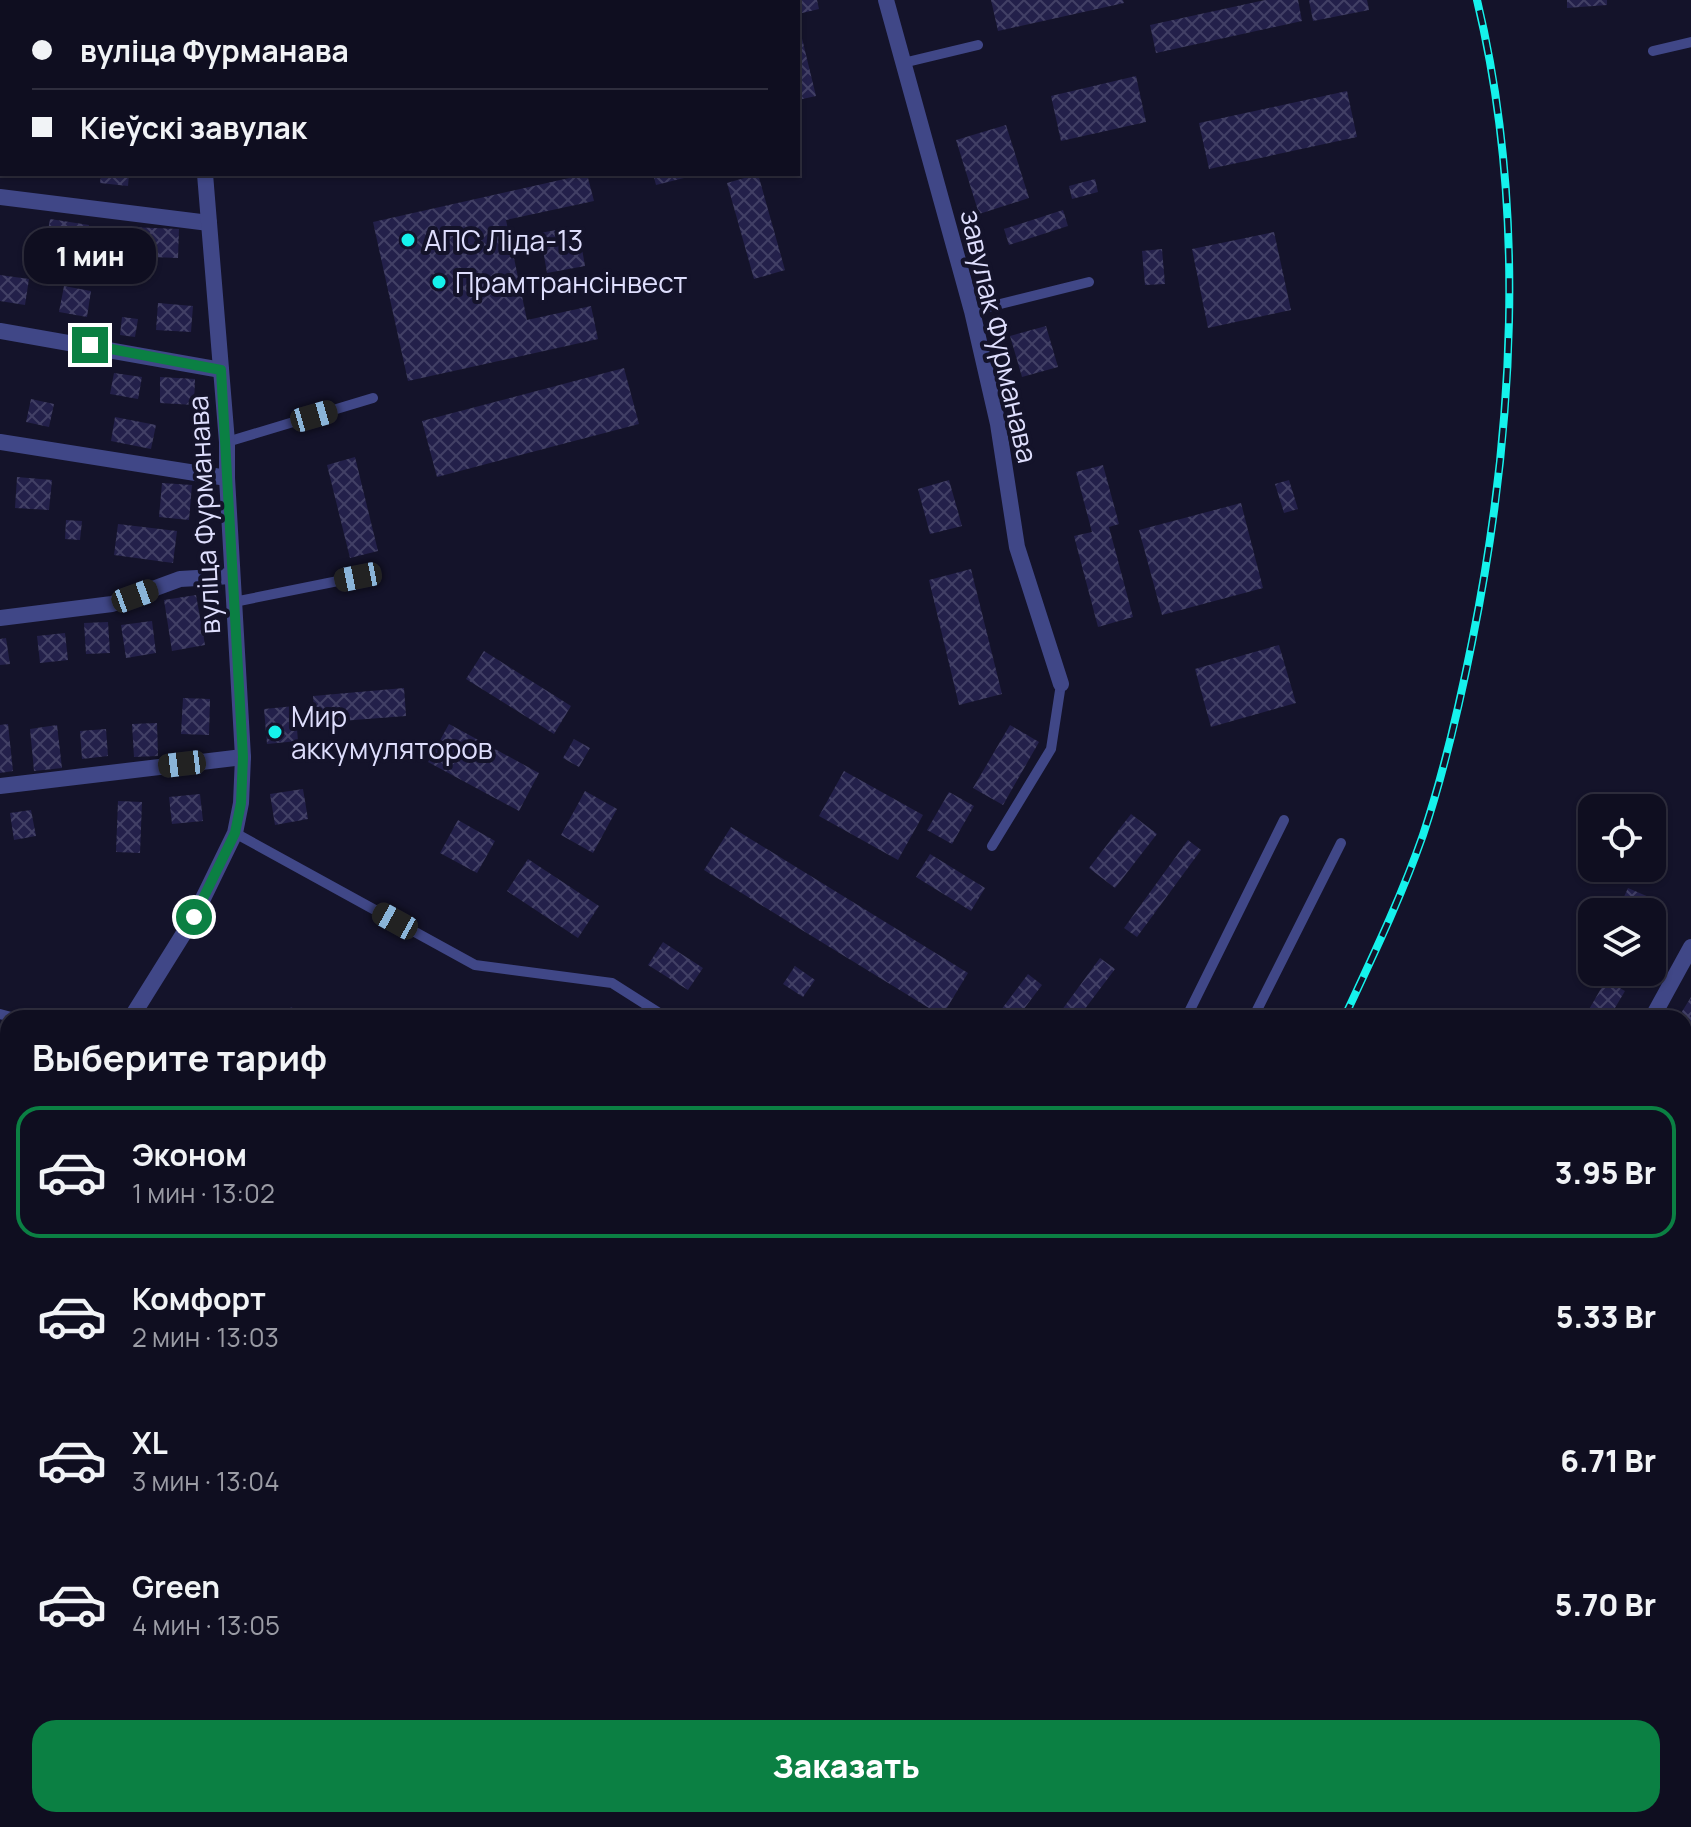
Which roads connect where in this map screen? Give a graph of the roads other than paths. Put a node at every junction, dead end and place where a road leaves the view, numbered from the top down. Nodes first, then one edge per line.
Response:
1 (886, 0) edge
2 (1691, 42) edge
3 (978, 45) dead end
4 (1653, 51) dead end
5 (903, 63) junction
6 (205, 176) edge
7 (0, 197) edge
8 (209, 223) junction
9 (1089, 282) dead end
10 (972, 311) junction
11 (0, 331) edge
12 (221, 370) junction
13 (373, 398) dead end
14 (0, 442) edge
15 (227, 442) junction
16 (227, 478) junction
17 (232, 576) junction
18 (358, 577) dead end
19 (234, 602) junction
20 (0, 618) edge
21 (1061, 684) joint
22 (243, 757) junction
23 (0, 786) edge
24 (1284, 820) dead end
25 (235, 833) junction
26 (1341, 843) dead end
27 (992, 846) dead end
28 (1691, 947) edge
29 (136, 1010) edge
30 (654, 1010) edge
31 (1191, 1010) edge
32 (1257, 1010) edge
33 (1656, 1010) edge

1 - 5 street, завулак Фурманава
2 - 4 lane
3 - 5 lane
5 - 10 street, завулак Фурманава
6 - 8 street, вуліца Фурманава
7 - 8 street
8 - 12 street, вуліца Фурманава
9 - 10 lane
10 - 21 street, завулак Фурманава
11 - 12 street
12 - 15 street, вуліца Фурманава
13 - 15 lane
14 - 16 street
15 - 16 street, вуліца Фурманава
16 - 17 street, вуліца Фурманава
17 - 19 street, вуліца Фурманава
17 - 20 street
18 - 19 lane
19 - 22 street, вуліца Фурманава
21 - 27 lane
22 - 23 street
22 - 25 street, вуліца Фурманава
24 - 31 lane
25 - 29 street, вуліца Фурманава
25 - 30 lane
26 - 32 lane
28 - 33 street

